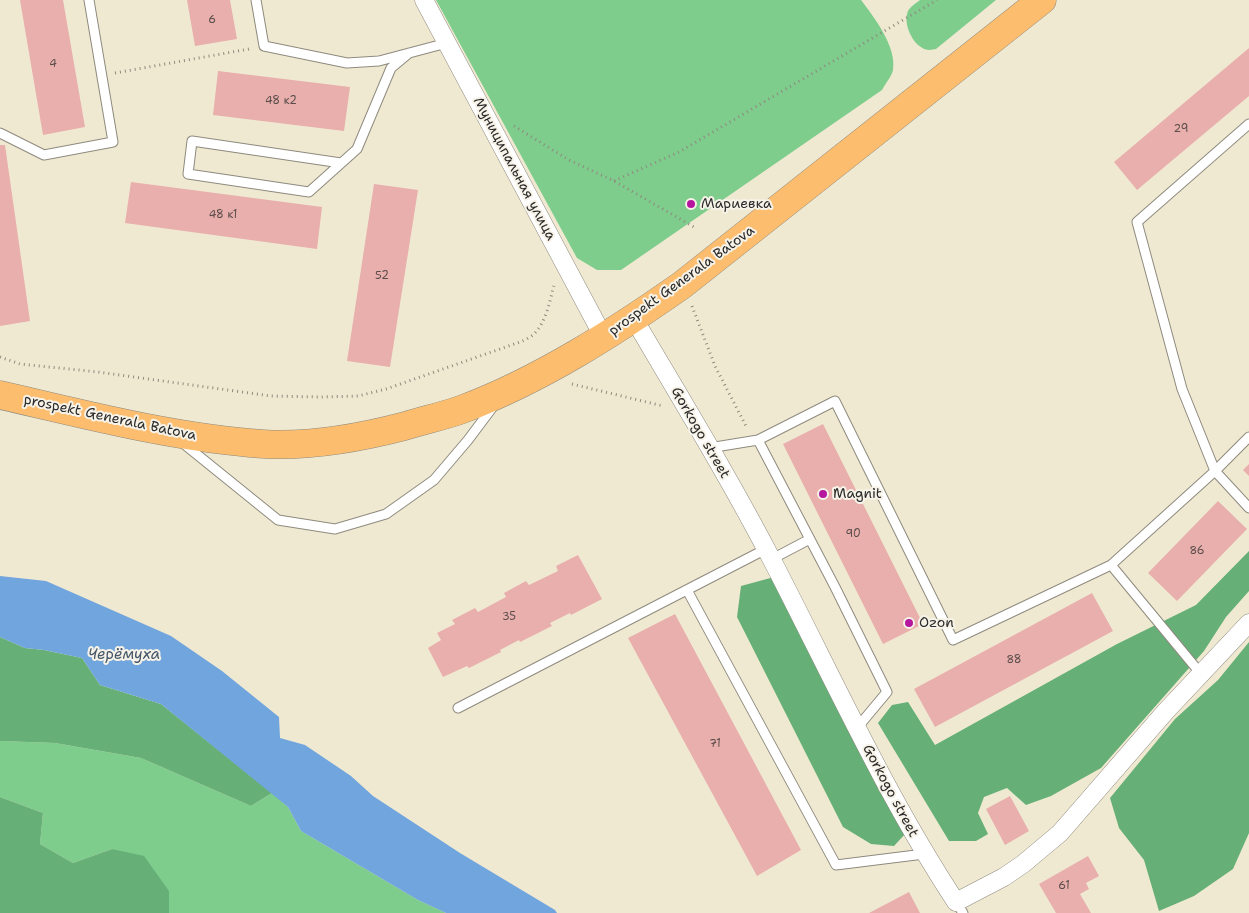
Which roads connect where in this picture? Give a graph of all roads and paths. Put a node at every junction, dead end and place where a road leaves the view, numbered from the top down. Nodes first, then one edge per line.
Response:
1 (90, 0) edge
2 (256, 0) edge
3 (424, 0) edge
4 (937, 0) edge
5 (1042, 0) edge
6 (447, 43) junction
7 (264, 46) junction
8 (409, 53) junction
9 (102, 75) junction
10 (1249, 124) edge
11 (513, 126) dead end
12 (0, 133) edge
13 (342, 162) junction
14 (614, 181) junction
15 (694, 227) dead end
16 (560, 255) junction
17 (698, 299) dead end
18 (634, 319) junction
19 (604, 338) junction
20 (0, 357) edge
21 (567, 383) dead end
22 (504, 393) junction
23 (0, 395) edge
24 (688, 412) junction
25 (170, 432) junction
26 (1249, 437) edge
27 (756, 440) junction
28 (710, 448) junction
29 (1214, 471) junction
30 (1249, 508) edge
31 (810, 539) junction
32 (769, 554) junction
33 (1111, 565) junction
34 (687, 590) junction
35 (1249, 623) edge
36 (1201, 674) junction
37 (458, 708) dead end
38 (857, 728) junction
39 (924, 854) junction
40 (959, 907) edge

1 - 9 lane
2 - 7 lane
3 - 6 street, Муниципальная улица
4 - 14 path
5 - 18 main road, prospekt Generala Batova
6 - 8 lane
6 - 16 street, Муниципальная улица
7 - 8 lane
7 - 9 path
8 - 13 lane
9 - 12 lane
10 - 29 lane
11 - 14 path
13 - 13 lane
14 - 15 path
16 - 19 street, Муниципальная улица
16 - 20 path
17 - 27 path
18 - 19 main road, prospekt Generala Batova
18 - 24 street, Gorkogo street
19 - 22 main road, prospekt Generala Batova
21 - 24 path
22 - 25 main road, prospekt Generala Batova
22 - 25 lane
23 - 25 main road, prospekt Generala Batova
24 - 28 street, Gorkogo street
26 - 29 lane
27 - 28 lane
27 - 31 lane
27 - 33 lane
28 - 32 street, Gorkogo street
29 - 30 lane
29 - 33 lane
31 - 32 lane
31 - 38 lane
32 - 34 lane
32 - 38 street, Gorkogo street
33 - 36 lane
34 - 37 lane
34 - 39 lane
35 - 36 street, Gorkogo street
36 - 40 street, Gorkogo street
38 - 39 street, Gorkogo street
39 - 40 street, Gorkogo street

